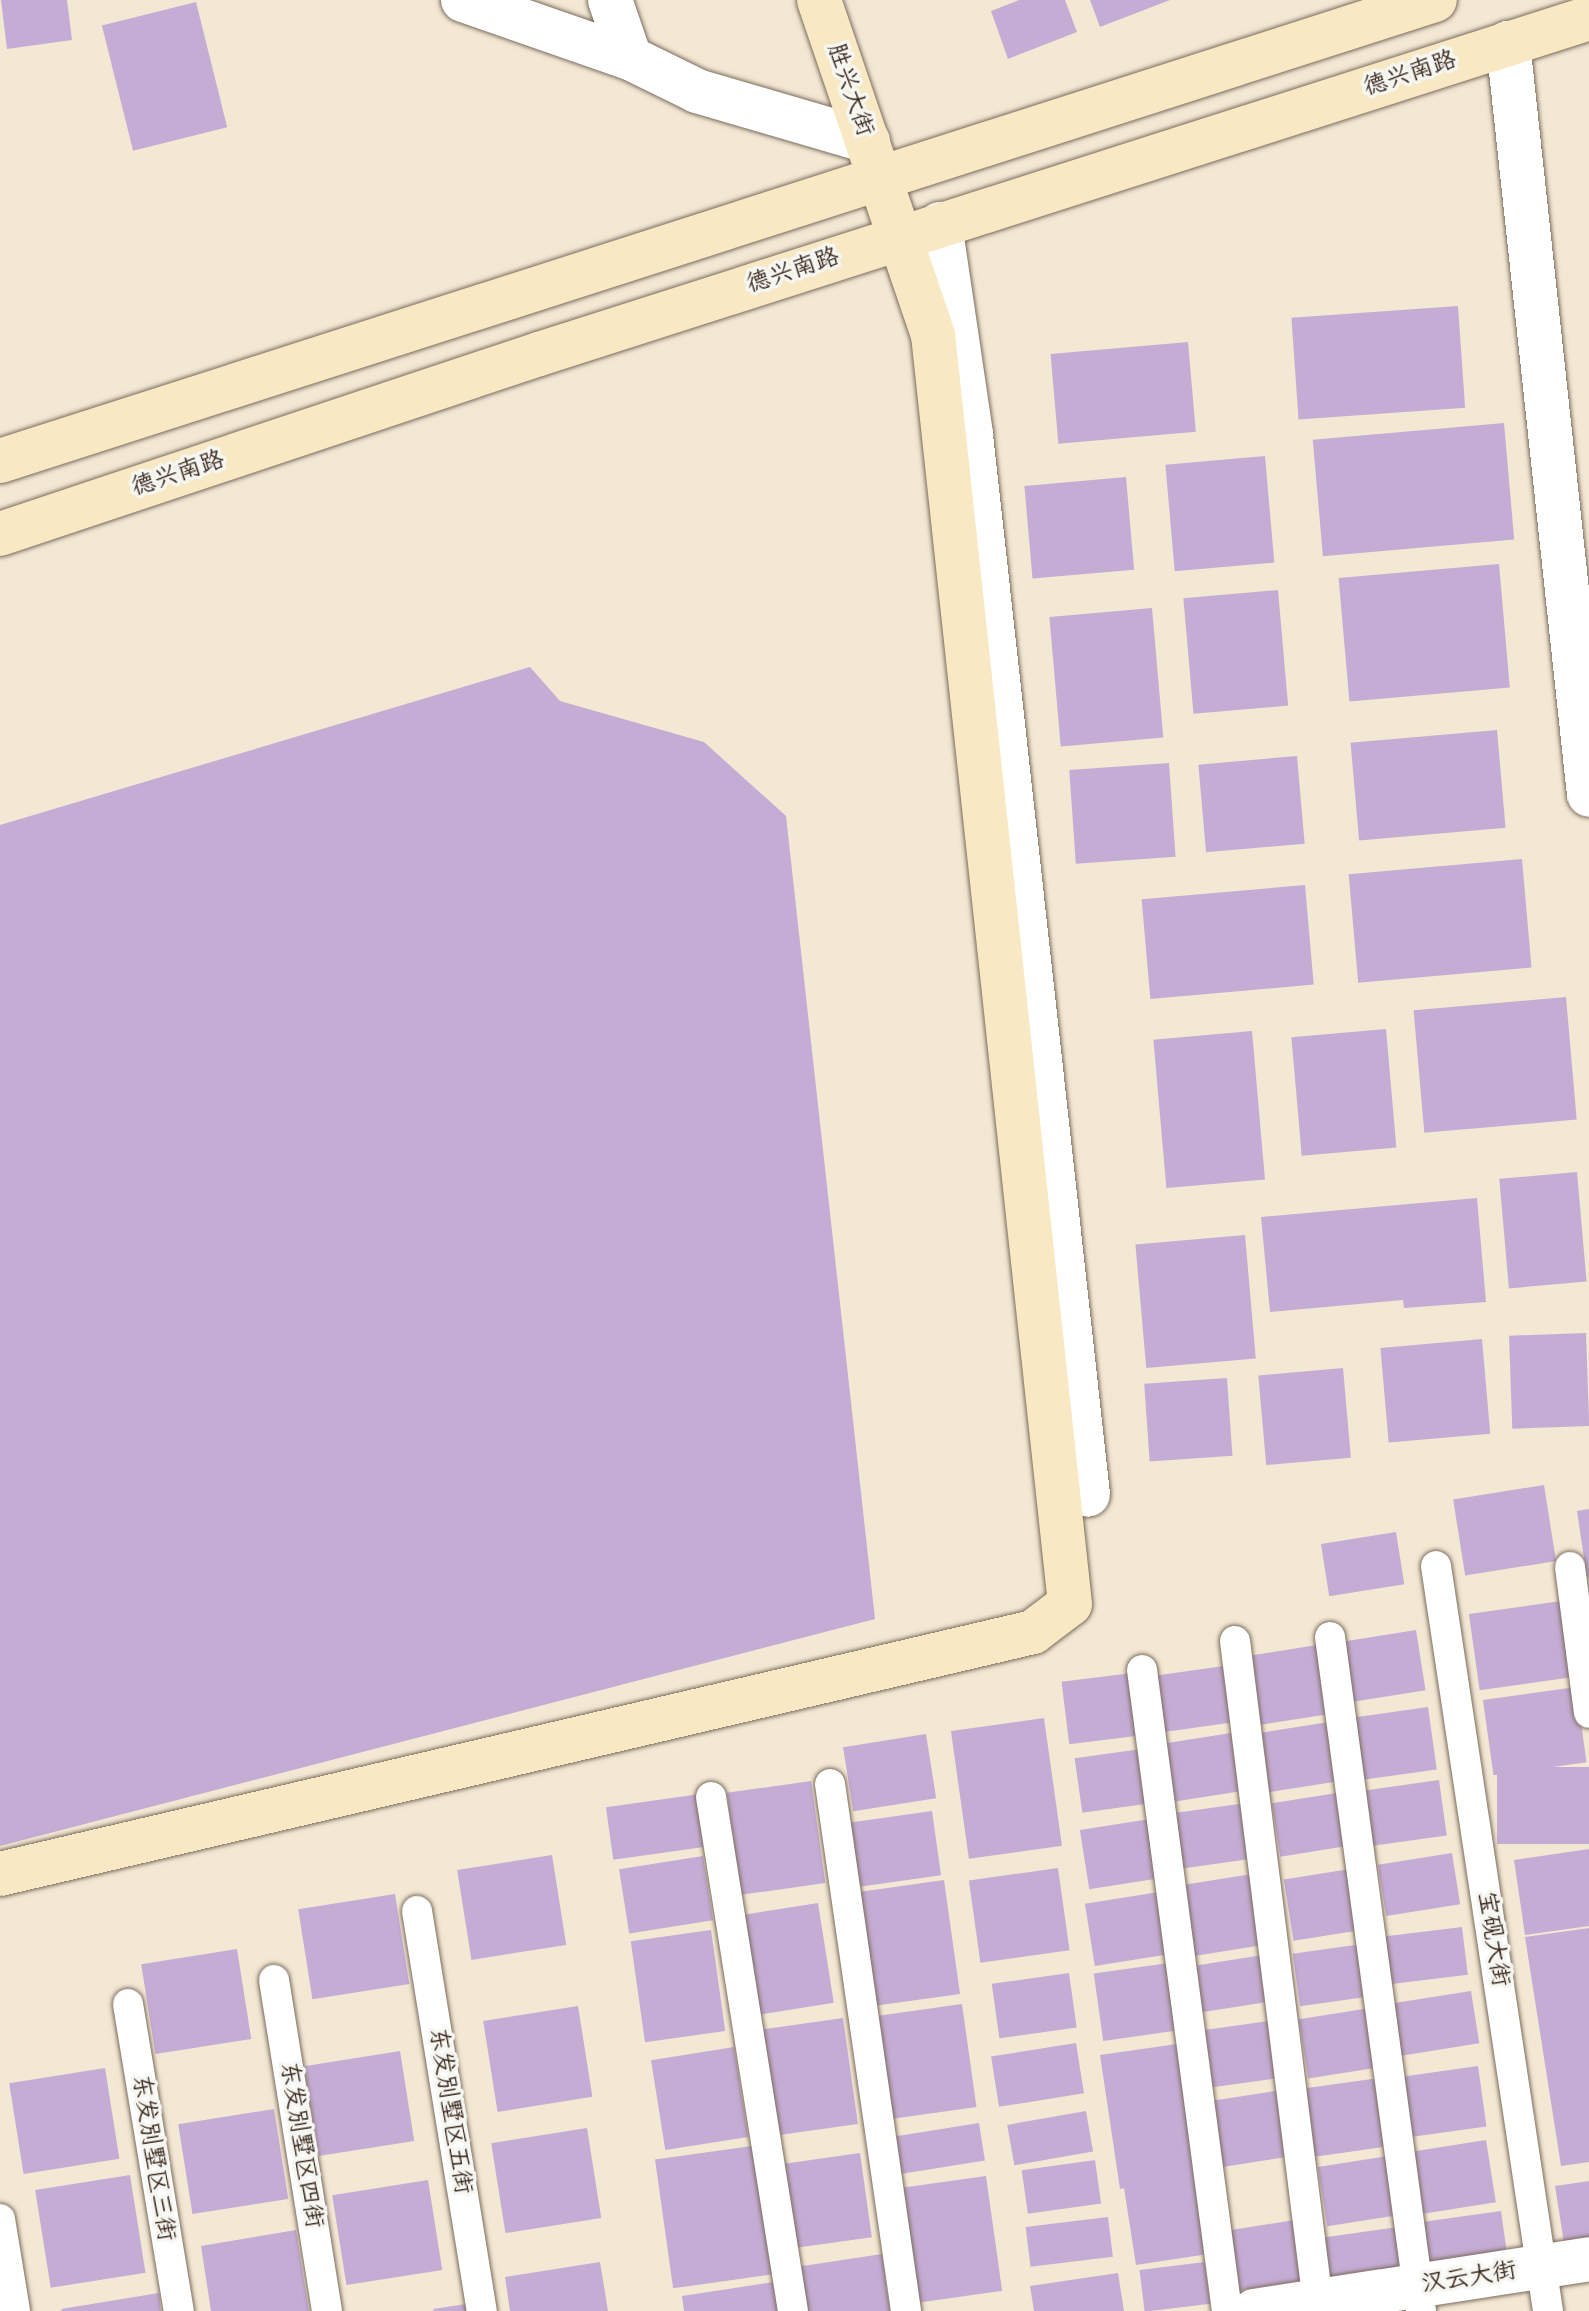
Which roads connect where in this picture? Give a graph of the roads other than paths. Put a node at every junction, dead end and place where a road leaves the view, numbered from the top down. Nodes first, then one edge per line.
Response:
1 (463, 0) edge
2 (610, 0) edge
3 (819, 0) edge
4 (1435, 0) edge
5 (1589, 18) edge
6 (1508, 43) junction
7 (630, 58) junction
8 (875, 160) junction
9 (920, 230) junction
10 (0, 461) edge
11 (0, 534) edge
12 (1589, 795) edge
13 (1088, 1495) dead end
14 (1436, 1566) dead end
15 (1570, 1567) dead end
16 (1330, 1637) dead end
17 (1235, 1641) dead end
18 (1142, 1670) dead end
19 (1589, 1713) edge
20 (830, 1784) dead end
21 (711, 1797) dead end
22 (0, 1874) edge
23 (417, 1911) dead end
24 (274, 1980) dead end
25 (128, 2004) dead end
26 (0, 2219) edge
27 (1589, 2259) edge
28 (1542, 2266) junction
29 (1419, 2298) edge
30 (1319, 2306) edge
31 (15, 2311) edge
32 (179, 2311) edge
33 (327, 2311) edge
34 (482, 2311) edge
35 (793, 2311) edge
36 (906, 2311) edge
37 (1227, 2311) edge
38 (1254, 2311) edge
39 (1548, 2311) edge

1 - 7 street
2 - 7 street
3 - 8 main road, 胜兴大街
4 - 8 main road
5 - 6 main road, 德兴南路
6 - 9 main road, 德兴南路
6 - 12 street
7 - 8 street
8 - 9 main road, 胜兴大街
8 - 10 main road
9 - 11 main road, 德兴南路
9 - 13 street
9 - 22 main road, 胜兴大街
14 - 28 lane, 宝砚大街
15 - 19 lane
16 - 29 lane
17 - 30 lane
18 - 37 lane
20 - 36 lane
21 - 35 lane
23 - 34 lane, 东发别墅区五街
24 - 33 lane, 东发别墅区四街
25 - 32 lane, 东发别墅区三街
26 - 31 lane
27 - 28 street, 汉云大街
28 - 29 street, 汉云大街
28 - 39 lane, 宝砚大街
29 - 30 street, 汉云大街
30 - 38 street, 汉云大街

